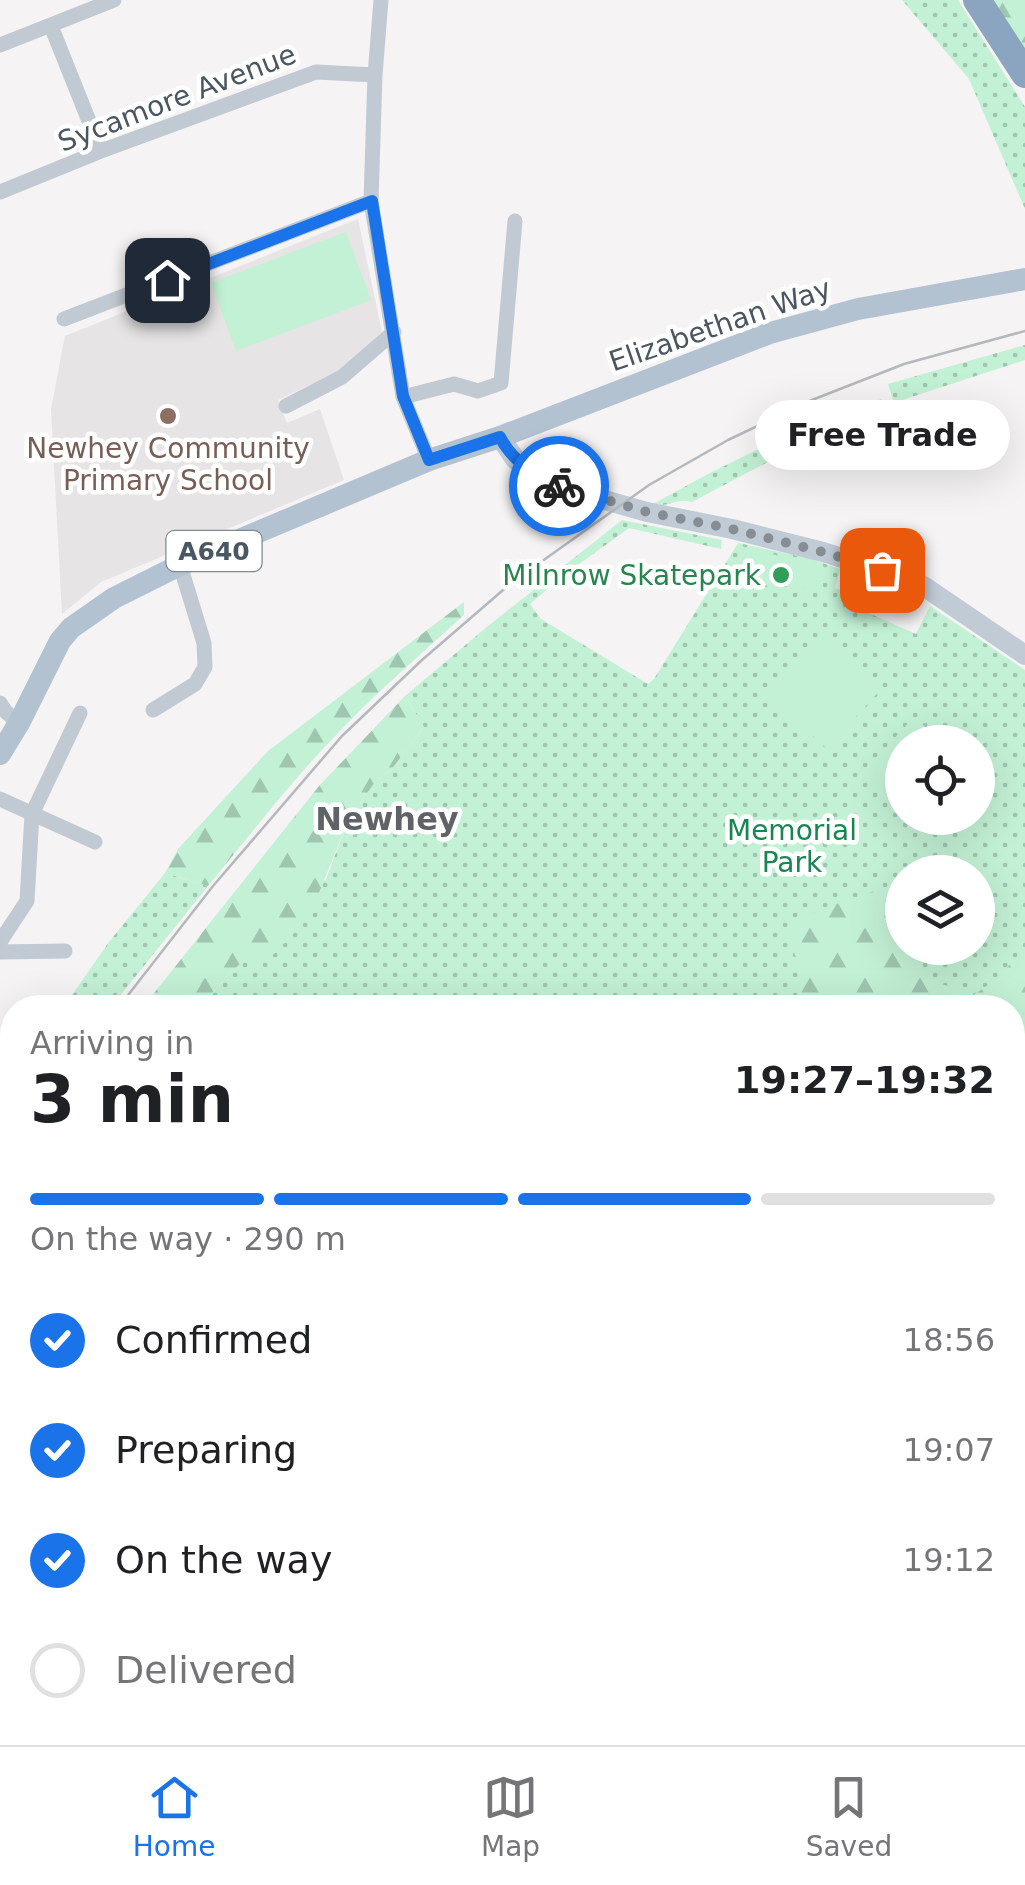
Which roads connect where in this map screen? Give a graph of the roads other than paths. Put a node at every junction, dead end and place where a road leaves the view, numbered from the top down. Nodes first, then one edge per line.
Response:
1 (114, 0) edge
2 (381, 0) edge
3 (977, 0) edge
4 (50, 26) junction
5 (0, 45) edge
6 (1025, 74) edge
7 (375, 75) junction
8 (102, 151) junction
9 (0, 192) edge
10 (372, 201) junction
11 (515, 221) dead end
12 (1025, 279) edge
13 (64, 319) dead end
14 (394, 332) junction
15 (403, 396) junction
16 (286, 406) dead end
17 (500, 437) junction
18 (429, 460) junction
19 (180, 565) junction
20 (1025, 656) edge
21 (0, 703) edge
22 (154, 710) dead end
23 (80, 713) dead end
24 (19, 723) junction
25 (0, 754) edge
26 (0, 799) edge
27 (32, 814) junction
28 (95, 842) dead end
29 (0, 942) edge
30 (65, 951) dead end
31 (0, 952) edge

1 - 4 street
2 - 7 street
3 - 6 highway
4 - 5 street
4 - 8 street
7 - 8 street, Sycamore Avenue
7 - 10 street
8 - 9 street, Sycamore Avenue
10 - 13 street
10 - 14 street
11 - 15 street
12 - 17 main road, Elizabethan Way / A640
14 - 15 street
14 - 16 street
15 - 18 street
17 - 18 main road, A640
17 - 20 street
18 - 19 main road, A640
19 - 22 street
19 - 24 main road, A640
21 - 24 street
23 - 27 street
24 - 25 main road, A640
26 - 27 street
27 - 28 street
27 - 29 street
30 - 31 street

